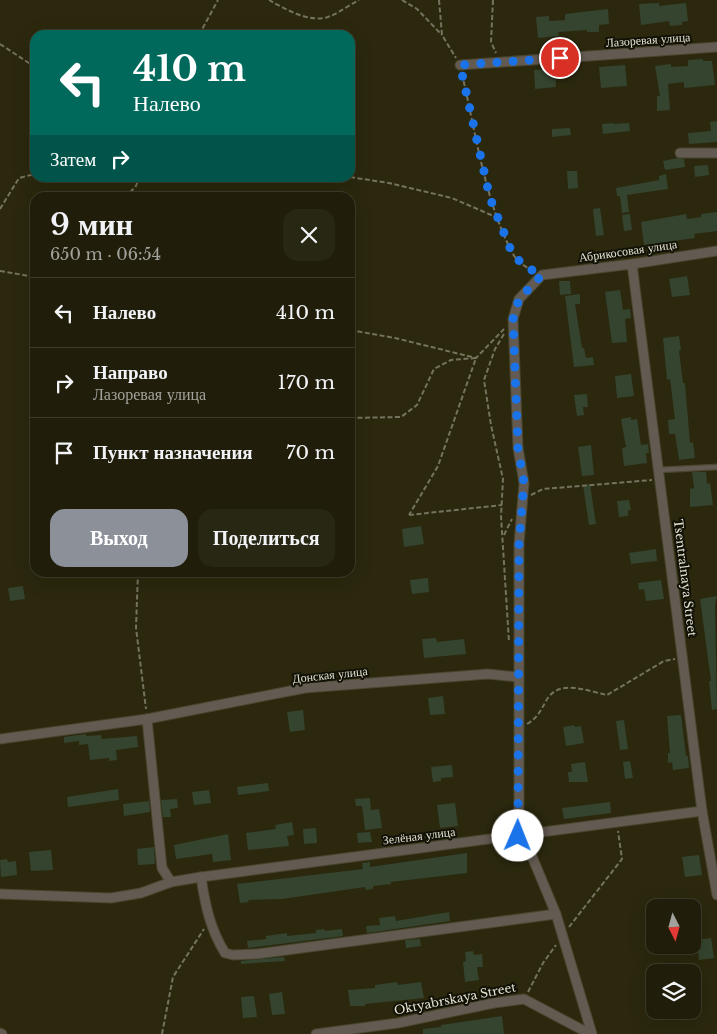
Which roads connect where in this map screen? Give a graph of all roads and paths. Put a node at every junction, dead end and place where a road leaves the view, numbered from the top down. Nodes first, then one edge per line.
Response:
1 (218, 0) edge
2 (269, 0) edge
3 (359, 0) edge
4 (402, 0) edge
5 (439, 0) edge
6 (493, 0) edge
7 (201, 30) edge
8 (442, 35) junction
9 (0, 44) edge
10 (717, 47) edge
11 (500, 62) junction
12 (30, 64) edge
13 (460, 65) junction
14 (680, 152) dead end
15 (717, 153) edge
16 (30, 175) edge
17 (355, 178) edge
18 (0, 209) edge
19 (498, 218) junction
20 (717, 251) edge
21 (632, 264) junction
22 (0, 271) edge
23 (542, 275) junction
24 (30, 276) edge
25 (513, 319) junction
26 (355, 331) edge
27 (476, 358) junction
28 (355, 418) edge
29 (717, 467) edge
30 (659, 474) junction
31 (522, 500) junction
32 (502, 505) junction
33 (514, 515) dead end
34 (503, 536) junction
35 (138, 577) edge
36 (510, 643) dead end
37 (682, 658) junction
38 (518, 677) junction
39 (147, 719) junction
40 (519, 728) junction
41 (0, 739) edge
42 (702, 811) junction
43 (616, 822) junction
44 (521, 835) junction
45 (201, 877) junction
46 (171, 882) junction
47 (0, 894) edge
48 (717, 895) edge
49 (556, 914) junction
50 (209, 921) junction
51 (562, 936) junction
52 (524, 999) junction
53 (162, 1034) edge
54 (316, 1034) edge
55 (591, 1034) edge

1 - 7 path
2 - 3 path
4 - 8 path
5 - 8 path
6 - 11 path
8 - 13 path
9 - 12 path
10 - 11 street, Лазоревая улица
11 - 13 street, Лазоревая улица
13 - 19 path
14 - 15 street
16 - 18 path
17 - 19 path
19 - 23 path
20 - 21 street, Абрикосовая улица
21 - 23 street, Абрикосовая улица
21 - 30 street, Tsentralnaya Street
22 - 24 path
23 - 25 street
25 - 27 path
25 - 31 street
25 - 32 path
26 - 27 path
27 - 28 path
27 - 32 path
29 - 30 lane
30 - 31 path
30 - 37 street, Tsentralnaya Street
31 - 38 street
32 - 34 path
33 - 34 path
34 - 36 path
35 - 39 path
37 - 40 path
37 - 42 street, Tsentralnaya Street
38 - 39 street, Донская улица
38 - 40 street
39 - 41 street, Донская улица
39 - 46 street
40 - 44 street
42 - 43 street, Зелёная улица
42 - 48 street, Tsentralnaya Street
43 - 44 street, Зелёная улица
43 - 51 path
44 - 45 street, Зелёная улица
44 - 49 street
45 - 46 street, Зелёная улица
45 - 50 street
46 - 47 street, Зелёная улица
49 - 50 street
49 - 51 street
50 - 53 path
51 - 52 path
51 - 55 street
52 - 54 street, Oktyabrskaya Street
52 - 55 street, Oktyabrskaya Street

